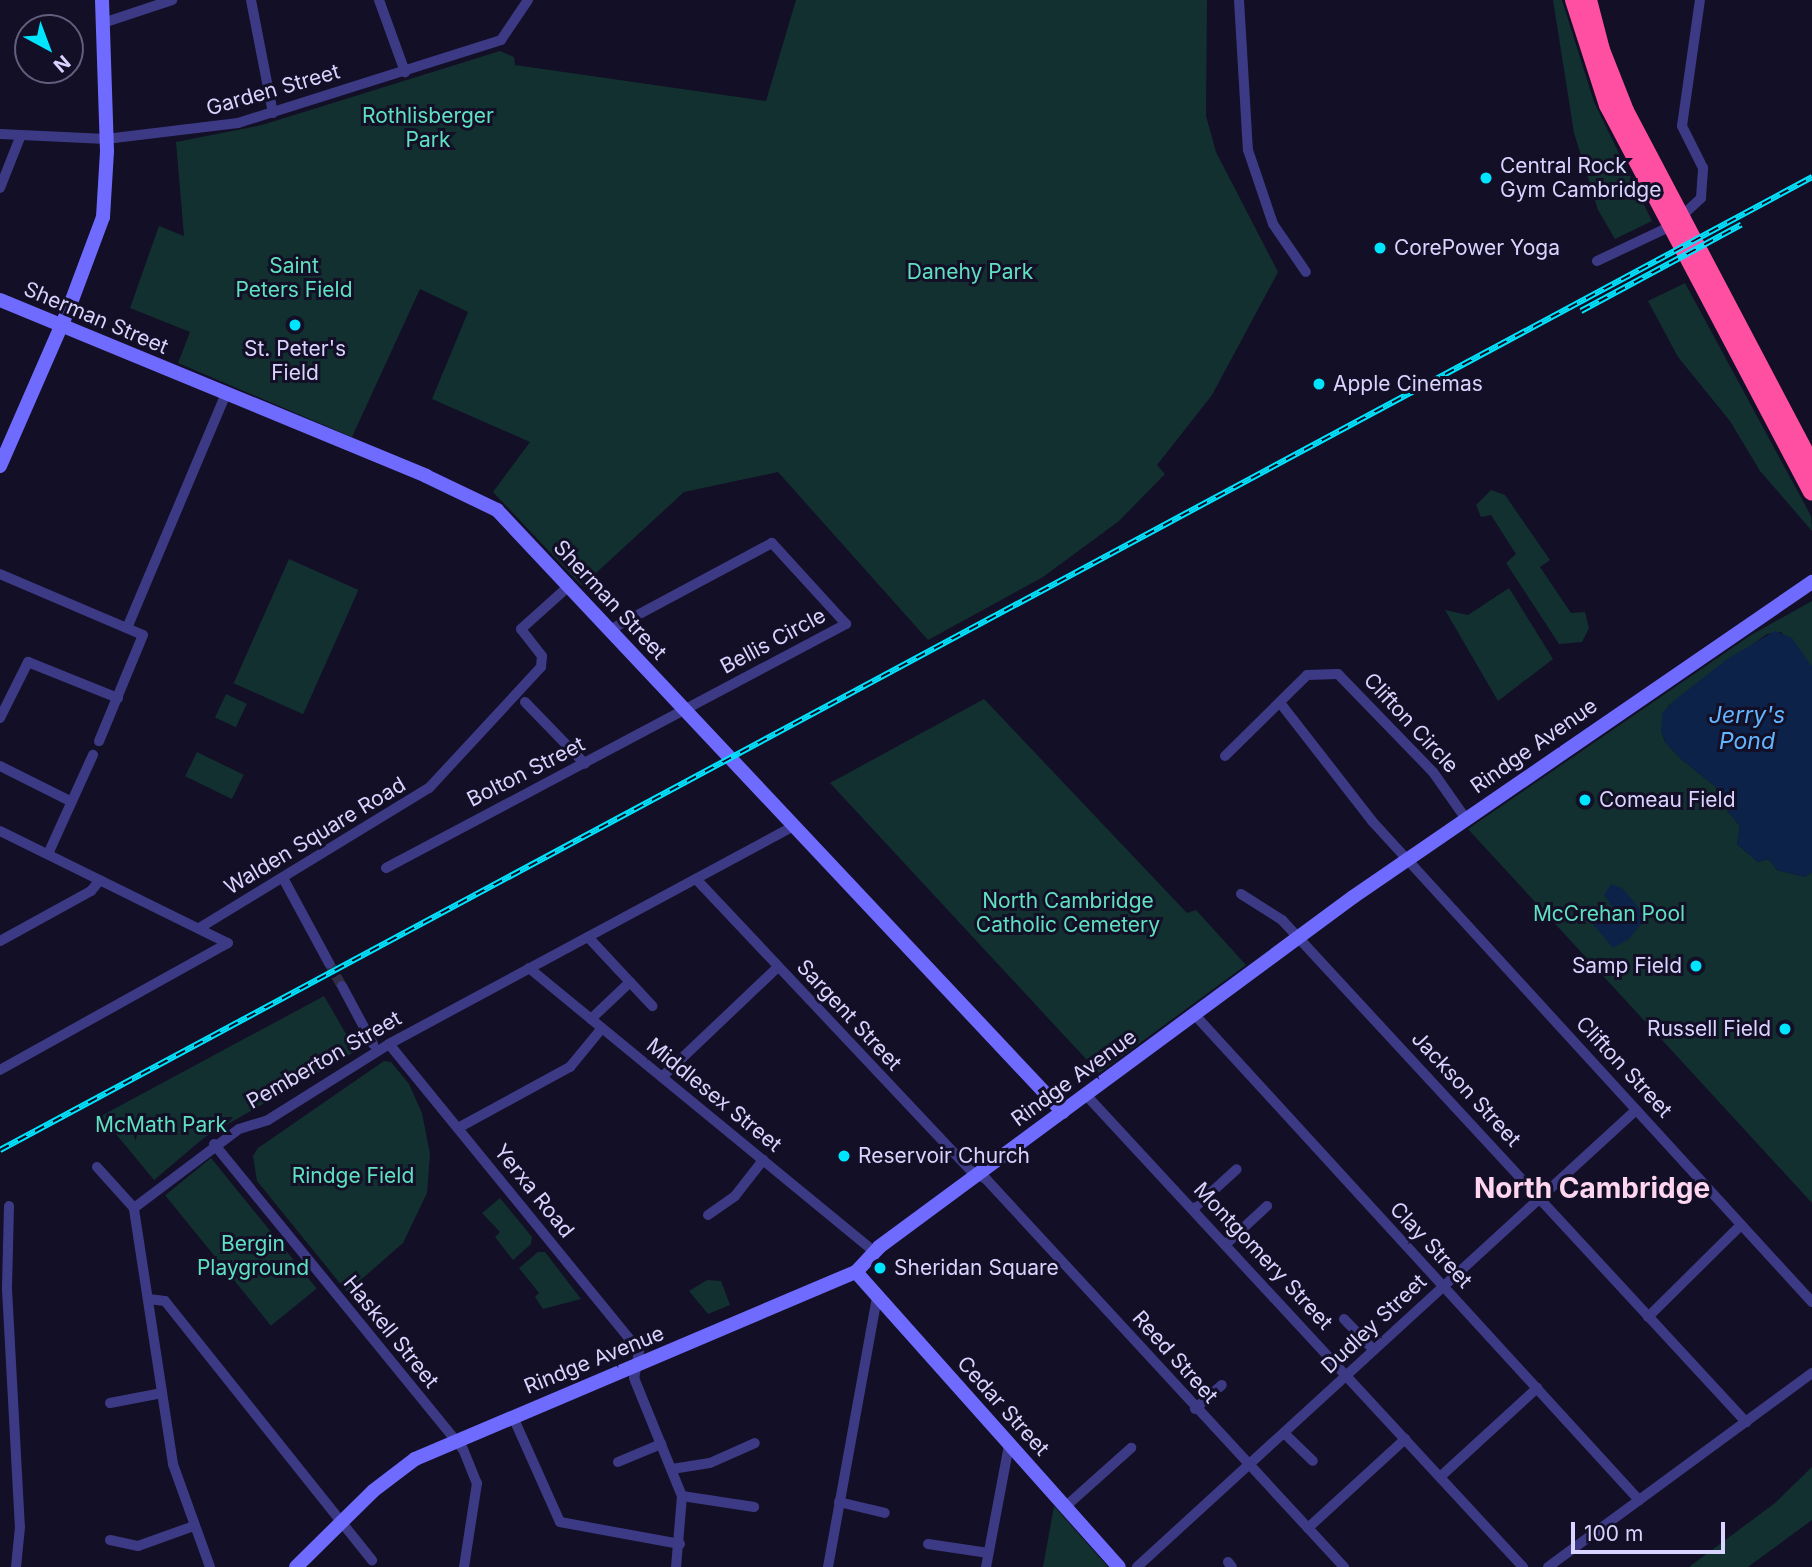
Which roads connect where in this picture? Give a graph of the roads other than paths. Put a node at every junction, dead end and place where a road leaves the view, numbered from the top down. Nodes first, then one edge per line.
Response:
1 (102, 0) edge
2 (172, 0) edge
3 (251, 0) edge
4 (379, 0) edge
5 (528, 0) edge
6 (1239, 0) edge
7 (1574, 0) edge
8 (1588, 0) edge
9 (1700, 0) edge
10 (103, 23) junction
11 (405, 72) junction
12 (273, 113) junction
13 (0, 134) edge
14 (21, 135) junction
15 (106, 139) junction
16 (0, 188) edge
17 (1670, 211) junction
18 (1597, 261) dead end
19 (1306, 272) dead end
20 (0, 300) edge
21 (61, 324) junction
22 (1744, 351) junction
23 (226, 394) junction
24 (3, 451) edge
25 (1812, 464) edge
26 (0, 466) edge
27 (1812, 492) edge
28 (0, 574) edge
29 (1812, 582) edge
30 (569, 586) junction
31 (127, 628) junction
32 (610, 630) junction
33 (118, 698) junction
34 (525, 702) dead end
35 (1281, 704) junction
36 (683, 709) junction
37 (0, 718) edge
38 (100, 741) dead end
39 (93, 755) dead end
40 (1225, 756) dead end
41 (584, 764) junction
42 (0, 766) edge
43 (72, 802) junction
44 (1466, 819) junction
45 (794, 826) junction
46 (0, 831) edge
47 (48, 854) junction
48 (1406, 859) junction
49 (386, 868) dead end
50 (283, 877) junction
51 (696, 879) junction
52 (100, 880) junction
53 (1241, 894) dead end
54 (201, 927) junction
55 (588, 937) junction
56 (1299, 937) junction
57 (0, 941) edge
58 (329, 962) tunnel mouth
59 (778, 967) junction
60 (529, 968) junction
61 (630, 982) junction
62 (341, 986) tunnel mouth
63 (652, 1006) dead end
64 (1195, 1015) junction
65 (591, 1019) junction
66 (602, 1028) junction
67 (373, 1044) dead end
68 (389, 1044) junction
69 (0, 1070) edge
70 (662, 1077) junction
71 (1087, 1096) junction
72 (1636, 1110) junction
73 (1063, 1112) junction
74 (458, 1128) junction
75 (214, 1144) junction
76 (763, 1160) junction
77 (97, 1167) dead end
78 (1237, 1169) dead end
79 (978, 1174) junction
80 (1540, 1198) junction
81 (9, 1206) dead end
82 (1267, 1206) dead end
83 (134, 1208) junction
84 (1193, 1209) junction
85 (708, 1215) dead end
86 (1741, 1225) junction
87 (1226, 1244) junction
88 (874, 1251) junction
89 (856, 1272) junction
90 (1443, 1287) junction
91 (4, 1290) edge
92 (877, 1297) junction
93 (148, 1299) junction
94 (1812, 1302) edge
95 (1648, 1317) junction
96 (1344, 1319) dead end
97 (1373, 1349) junction
98 (636, 1365) junction
99 (1812, 1373) edge
100 (1345, 1375) junction
101 (1222, 1385) dead end
102 (1537, 1388) junction
103 (162, 1393) junction
104 (110, 1403) dead end
105 (1195, 1409) junction
106 (513, 1417) junction
107 (1746, 1422) junction
108 (1284, 1433) junction
109 (1405, 1439) junction
110 (455, 1441) junction
111 (755, 1443) dead end
112 (661, 1444) junction
113 (1009, 1445) junction
114 (1131, 1448) dead end
115 (1313, 1461) dead end
116 (618, 1462) dead end
117 (1249, 1466) junction
118 (672, 1469) junction
119 (1440, 1477) junction
120 (682, 1496) junction
121 (1639, 1500) junction
122 (839, 1502) junction
123 (754, 1507) dead end
124 (1065, 1507) junction
125 (885, 1513) dead end
126 (343, 1521) junction
127 (194, 1526) junction
128 (1308, 1528) junction
129 (110, 1541) dead end
130 (680, 1544) junction
131 (928, 1544) dead end
132 (988, 1553) junction
133 (372, 1560) dead end
134 (16, 1567) edge
135 (210, 1567) edge
136 (296, 1567) edge
137 (464, 1567) edge
138 (676, 1567) edge
139 (828, 1567) edge
140 (986, 1567) edge
141 (1119, 1567) edge
142 (1137, 1567) edge
143 (1344, 1567) edge
144 (1523, 1567) edge
145 (1548, 1567) edge

1 - 10 street
2 - 10 street
3 - 12 street
4 - 11 street
5 - 11 street, Garden Street
6 - 19 street
7 - 17 highway
8 - 17 highway
9 - 18 street
10 - 15 street
11 - 12 street, Garden Street
12 - 15 street, Garden Street
13 - 14 street, Garden Street
14 - 15 street, Garden Street
14 - 16 street
15 - 21 street
17 - 22 highway
20 - 21 street, Sherman Street
21 - 23 street, Sherman Street
21 - 24 street
22 - 25 highway
22 - 27 highway
23 - 30 street, Sherman Street
23 - 31 street
24 - 26 street
28 - 31 street
29 - 44 street, Rindge Avenue
30 - 32 street, Sherman Street
30 - 50 street, Walden Square Road
31 - 33 street
32 - 36 street, Sherman Street
32 - 36 street, Bellis Circle
33 - 37 street
33 - 38 street
34 - 41 street
35 - 40 street, Clifton Circle
35 - 44 street, Clifton Circle
35 - 48 street, Clifton Street
36 - 41 street, Bolton Street
36 - 45 street, Sherman Street
39 - 43 street
41 - 49 street, Bolton Street
42 - 43 street
43 - 47 street
44 - 48 street, Rindge Avenue
45 - 51 street, Pemberton Street
45 - 73 street, Sherman Street
46 - 47 street
47 - 52 street
48 - 56 street, Rindge Avenue
48 - 72 street, Clifton Street
50 - 54 street, Walden Square Road
50 - 58 street
51 - 55 street, Pemberton Street
51 - 59 street, Sargent Street
52 - 54 street
52 - 57 street
53 - 56 street, Jackson Street
54 - 69 street
55 - 60 street, Pemberton Street
55 - 61 street
56 - 64 street, Rindge Avenue
56 - 80 street, Jackson Street
59 - 70 street
59 - 79 street, Sargent Street
60 - 65 street, Middlesex Street
60 - 68 street, Pemberton Street
61 - 63 street
61 - 65 street
62 - 67 street
64 - 71 street, Rindge Avenue
64 - 90 street, Clay Street
65 - 66 street, Middlesex Street
66 - 70 street, Middlesex Street
66 - 74 street
68 - 74 street, Yerxa Road
68 - 75 street, Pemberton Street
70 - 76 street, Middlesex Street
71 - 73 street, Rindge Avenue
71 - 84 street, Montgomery Street
72 - 80 street, Dudley Street
72 - 86 street, Clifton Street
73 - 79 street, Rindge Avenue
74 - 98 street, Yerxa Road
75 - 83 street, Pemberton Street
75 - 110 street, Haskell Street
76 - 85 street
76 - 88 street, Middlesex Street
77 - 83 street
78 - 84 street
79 - 88 street, Rindge Avenue
79 - 105 street, Reed Street
80 - 90 street, Dudley Street
80 - 95 street, Jackson Street
81 - 91 street
82 - 87 street
83 - 93 street
84 - 87 street, Montgomery Street
86 - 94 street, Clifton Street
86 - 95 street
87 - 100 street, Montgomery Street
88 - 89 street, Rindge Avenue
89 - 92 street, Cedar Street
89 - 98 street, Rindge Avenue
90 - 97 street, Dudley Street
90 - 102 street, Clay Street
91 - 134 street
92 - 113 street, Cedar Street
92 - 122 street
93 - 103 street
93 - 126 street
95 - 107 street, Jackson Street
96 - 97 street
97 - 100 street, Dudley Street
98 - 106 street, Rindge Avenue
98 - 112 street
99 - 107 street
100 - 108 street, Dudley Street
100 - 109 street, Montgomery Street
101 - 105 street
102 - 119 street
102 - 121 street, Clay Street
103 - 104 street
103 - 127 street
105 - 117 street, Reed Street
106 - 110 street, Rindge Avenue
106 - 130 street
107 - 121 street
108 - 115 street
108 - 117 street, Dudley Street
109 - 119 street, Montgomery Street
109 - 128 street
110 - 126 street, Rindge Avenue
110 - 137 street, Haskell Street
111 - 118 street
112 - 116 street
112 - 118 street
113 - 124 street, Cedar Street
113 - 132 street
114 - 124 street
117 - 128 street, Reed Street
117 - 142 street, Dudley Street
118 - 120 street
119 - 144 street, Montgomery Street
120 - 123 street
120 - 130 street
121 - 145 street
122 - 125 street
122 - 139 street
124 - 141 street, Cedar Street
126 - 133 street
126 - 136 street, Rindge Avenue
127 - 129 street
127 - 135 street
128 - 143 street, Reed Street
130 - 138 street
131 - 132 street
132 - 140 street

